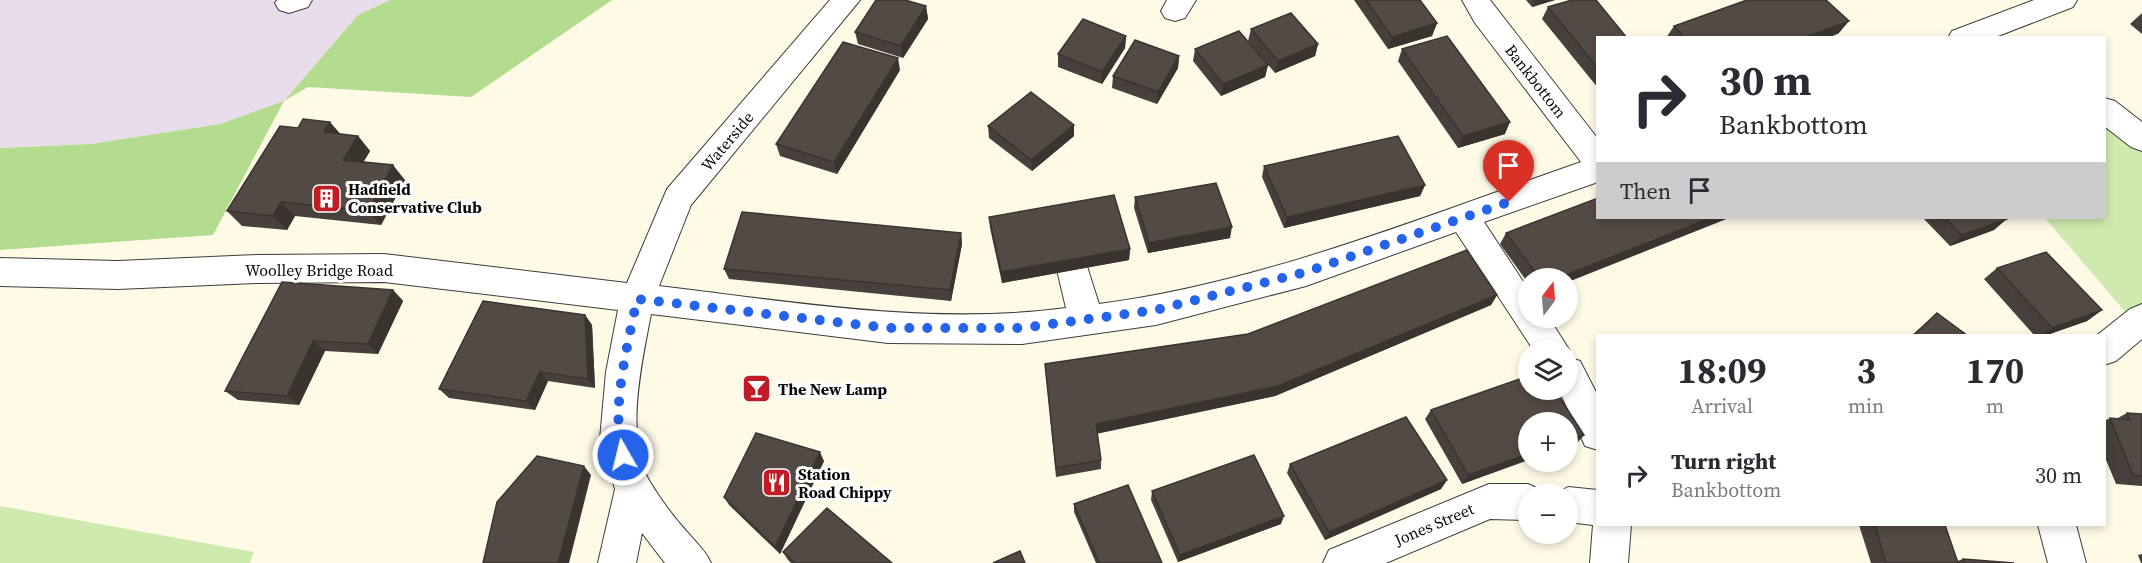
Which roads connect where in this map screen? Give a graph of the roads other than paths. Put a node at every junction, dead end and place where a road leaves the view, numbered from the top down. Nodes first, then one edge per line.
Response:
1 (846, 0) edge
2 (1476, 0) edge
3 (2063, 0) edge
4 (2005, 31) edge
5 (1974, 36) edge
6 (2106, 111) edge
7 (2142, 139) edge
8 (1596, 159) edge
9 (1596, 170) edge
10 (1464, 218) junction
11 (1073, 270) edge
12 (0, 272) edge
13 (637, 299) junction
14 (1518, 300) edge
15 (1086, 320) junction
16 (2139, 326) edge
17 (2106, 349) edge
18 (1578, 393) edge
19 (1596, 430) edge
20 (633, 489) junction
21 (1518, 502) edge
22 (1578, 506) edge
23 (1596, 508) edge
24 (1612, 526) edge
25 (2057, 526) edge
26 (617, 563) edge
27 (692, 563) edge
28 (1342, 563) edge
29 (1609, 563) edge
30 (2067, 563) edge

1 - 13 street, Waterside
2 - 8 street, Bankbottom
3 - 4 street
4 - 5 street
6 - 7 street
9 - 10 street
10 - 14 street
10 - 15 street
11 - 15 street
12 - 13 street, Woolley Bridge Road
13 - 15 street
13 - 20 street, Waterside
16 - 17 street
18 - 19 street
20 - 26 street
20 - 27 street
21 - 28 street, Jones Street
22 - 23 street
24 - 29 street
25 - 30 street

